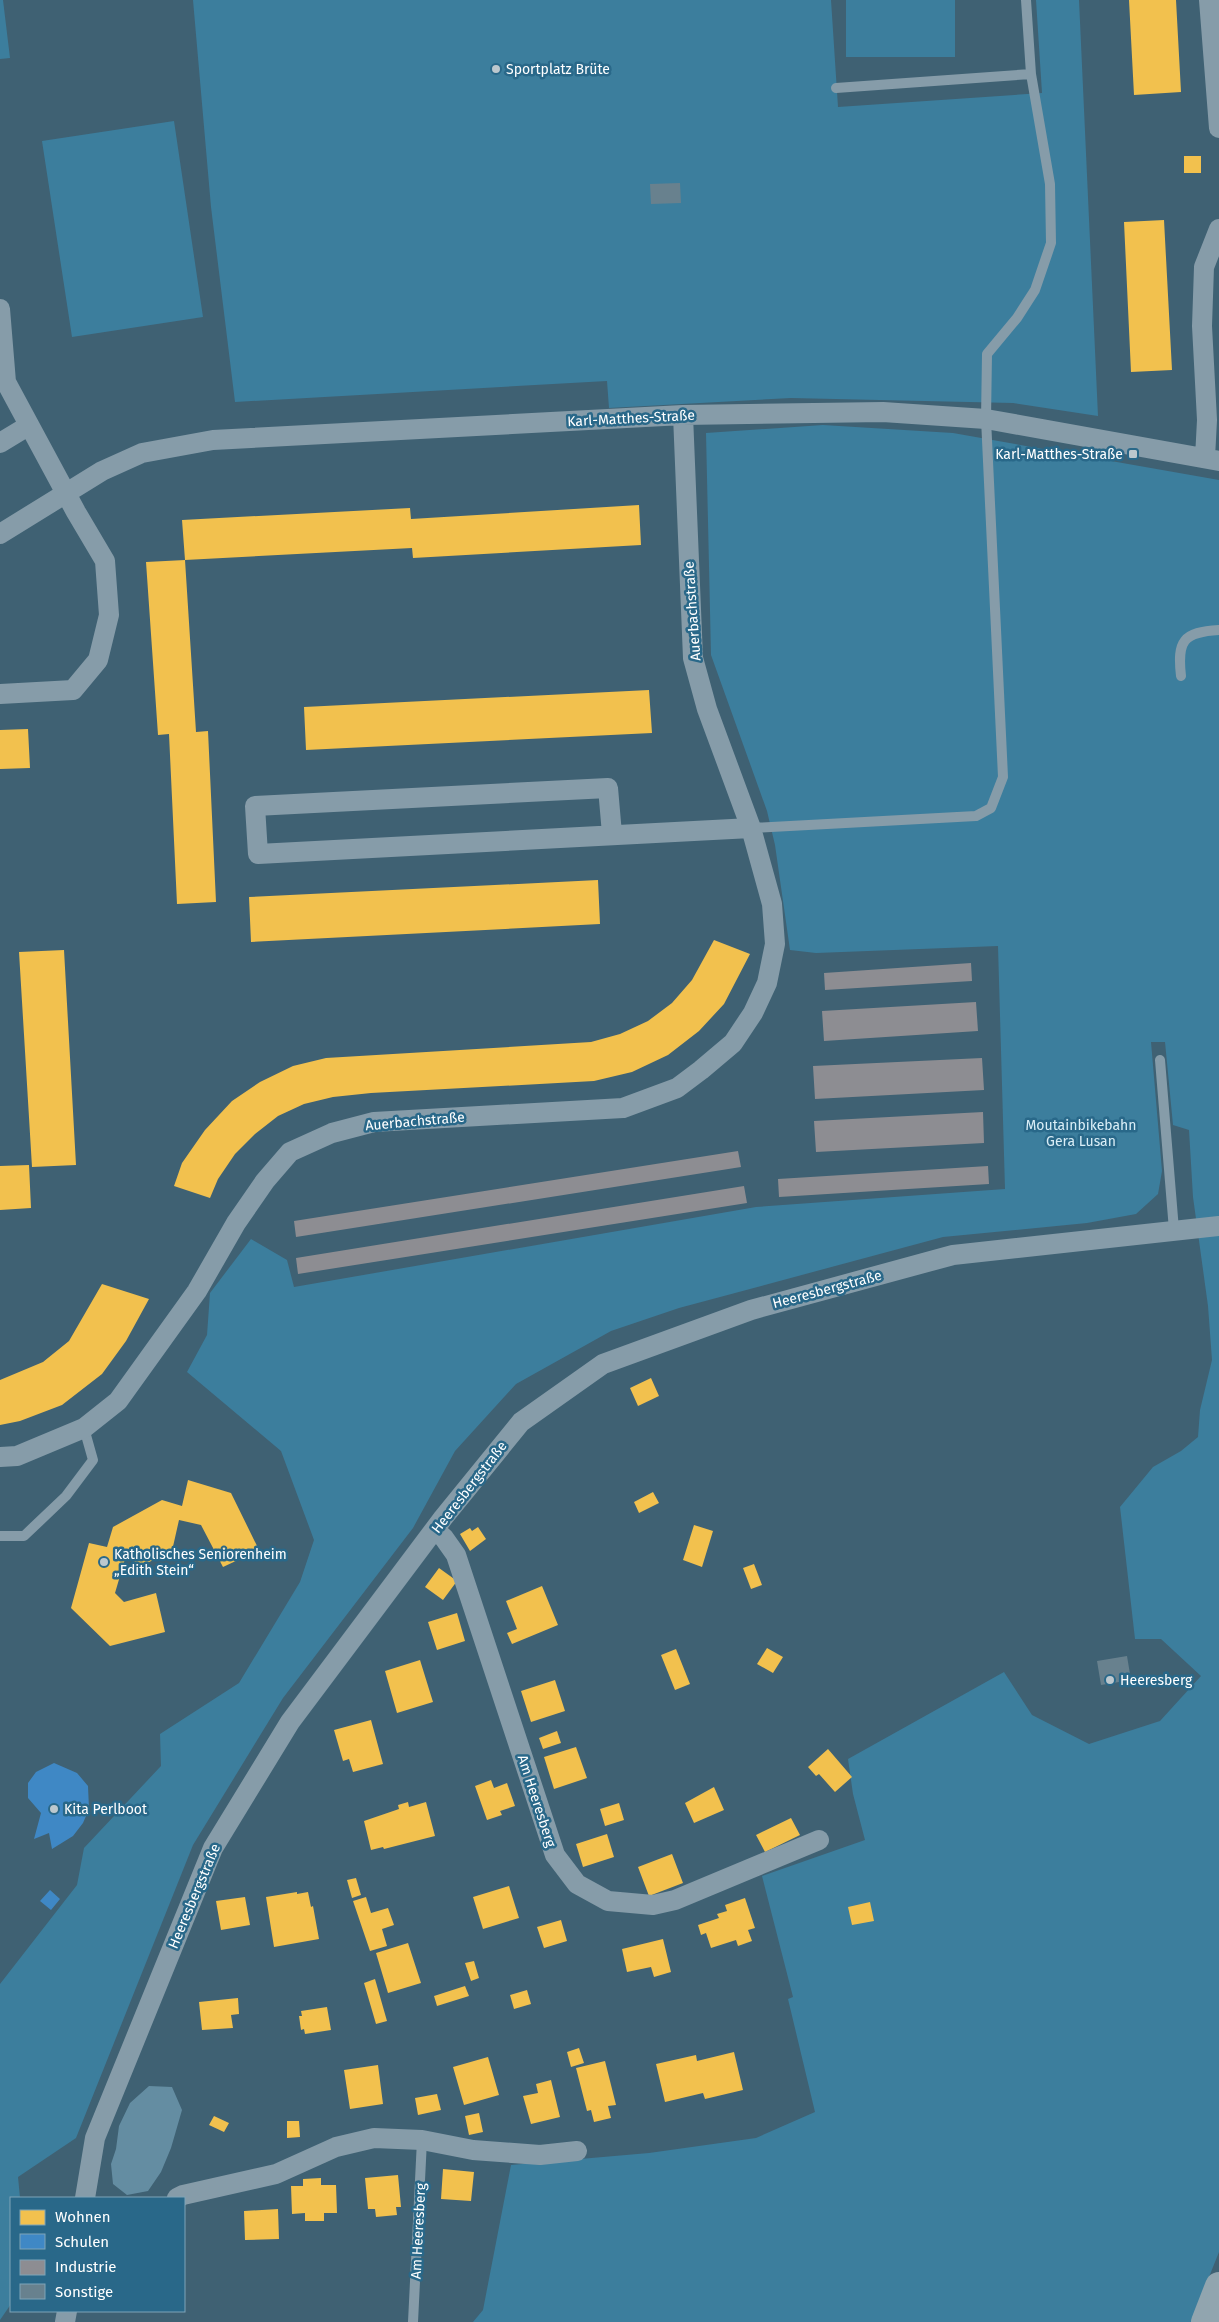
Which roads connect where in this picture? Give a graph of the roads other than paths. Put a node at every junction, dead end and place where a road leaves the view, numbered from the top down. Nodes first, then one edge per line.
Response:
1 (1026, 0) edge
2 (1209, 0) edge
3 (1031, 74) junction
4 (1217, 86) edge
5 (836, 88) dead end
6 (1219, 128) edge
7 (1219, 229) edge
8 (0, 309) edge
9 (1210, 326) edge
10 (682, 416) junction
11 (986, 419) junction
12 (28, 426) junction
13 (0, 443) edge
14 (1212, 460) edge
15 (65, 493) junction
16 (0, 534) edge
17 (1219, 630) edge
18 (1181, 676) dead end
19 (0, 694) edge
20 (751, 828) junction
21 (612, 834) junction
22 (1160, 1060) dead end
23 (1219, 1226) edge
24 (1174, 1230) junction
25 (84, 1428) junction
26 (0, 1457) edge
27 (435, 1530) junction
28 (0, 1536) edge
29 (819, 1840) dead end
30 (422, 2140) junction
31 (577, 2151) dead end
32 (85, 2197) edge
33 (179, 2197) edge
34 (1219, 2286) edge
35 (414, 2322) edge
36 (1205, 2322) edge

1 - 3 lane
2 - 4 street
3 - 5 lane
3 - 11 lane
4 - 6 street
7 - 9 street, Karl-Matthes-Straße
8 - 12 street
9 - 14 street, Karl-Matthes-Straße
10 - 11 street, Karl-Matthes-Straße
10 - 15 street, Karl-Matthes-Straße
10 - 20 street, Auerbachstraße
11 - 14 street, Karl-Matthes-Straße
11 - 20 lane
12 - 13 street
12 - 15 street
15 - 16 street, Karl-Matthes-Straße
15 - 19 street
17 - 18 lane
20 - 21 street
20 - 25 street, Auerbachstraße
21 - 21 street
22 - 24 lane
23 - 24 street, Heeresbergstraße
24 - 27 street, Heeresbergstraße
25 - 26 street, Auerbachstraße
25 - 28 lane
27 - 29 street, Am Heeresberg
27 - 32 street, Heeresbergstraße
30 - 31 street
30 - 33 street
30 - 35 lane, Am Heeresberg
34 - 36 main road

